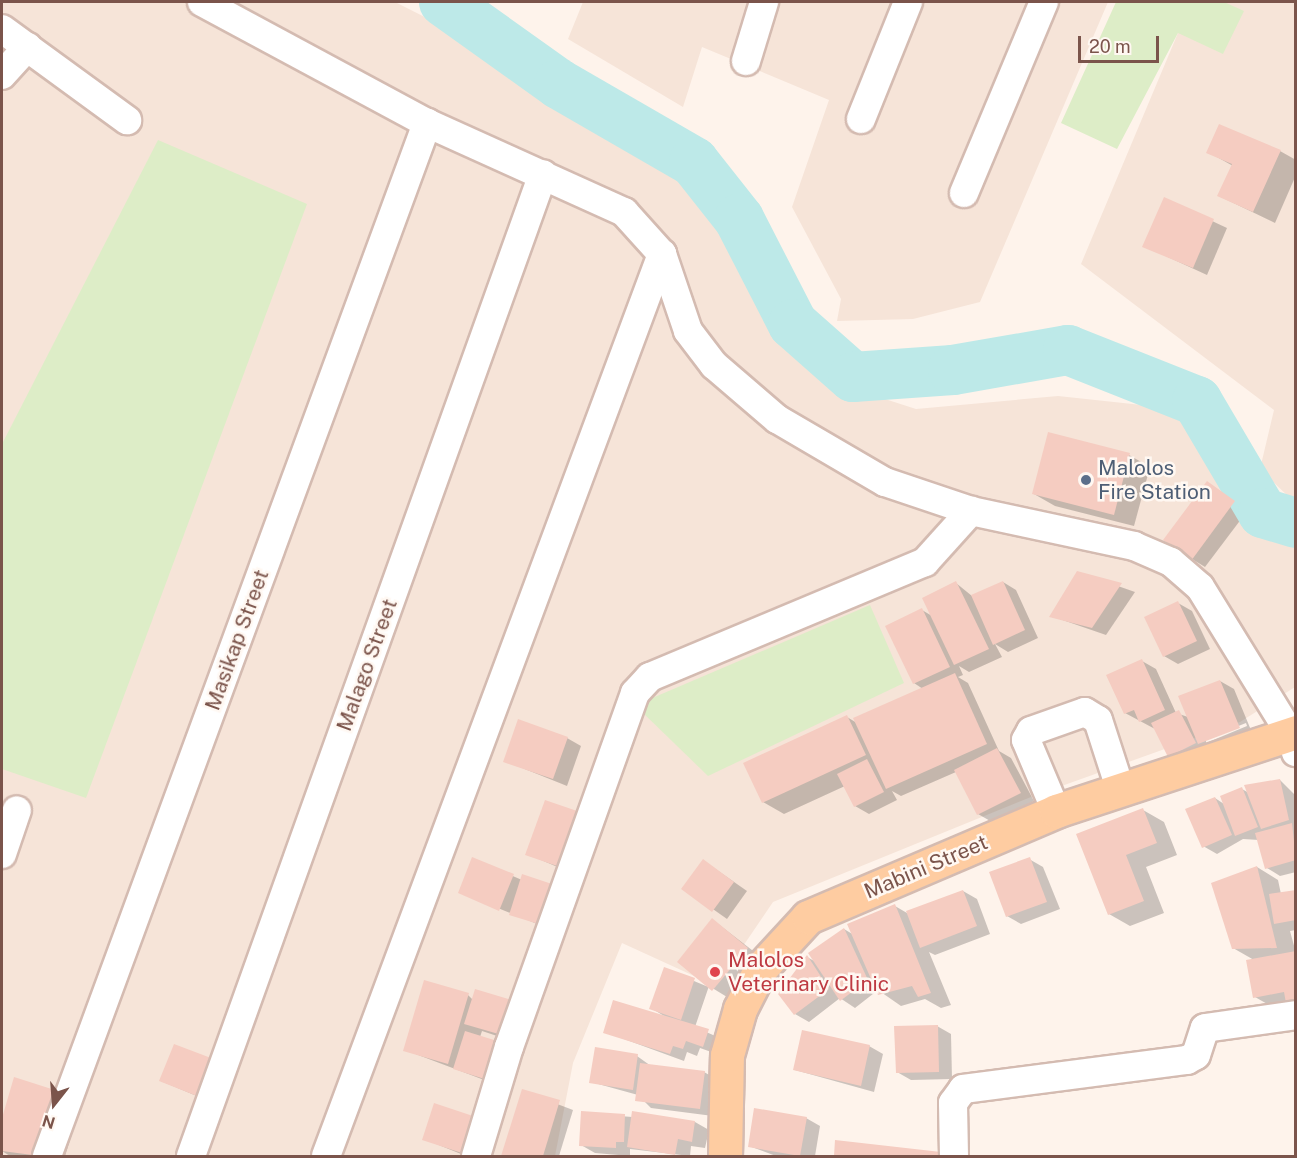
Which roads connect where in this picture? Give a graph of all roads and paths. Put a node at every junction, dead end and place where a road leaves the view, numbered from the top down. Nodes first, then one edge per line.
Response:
1 (202, 2) edge
2 (764, 2) edge
3 (908, 2) edge
4 (1044, 2) edge
5 (2, 29) edge
6 (27, 47) junction
7 (746, 61) dead end
8 (2, 75) edge
9 (861, 119) dead end
10 (127, 120) dead end
11 (427, 123) junction
12 (543, 174) junction
13 (964, 193) dead end
14 (662, 254) junction
15 (971, 510) junction
16 (1294, 740) edge
17 (1121, 791) junction
18 (17, 810) dead end
19 (1056, 811) junction
20 (2, 854) edge
21 (1296, 1015) edge
22 (47, 1156) edge
23 (191, 1156) edge
24 (326, 1156) edge
25 (476, 1156) edge
26 (725, 1156) edge
27 (954, 1156) edge

1 - 11 street
2 - 7 street
3 - 9 street
4 - 13 street
5 - 6 street
6 - 8 street
6 - 10 street
11 - 12 street
11 - 22 street, Masikap Street
12 - 14 street
12 - 23 street, Malago Street
14 - 15 street
14 - 24 street
15 - 16 street
15 - 25 street
16 - 17 main road, Mabini Street
17 - 19 main road, Mabini Street
17 - 19 street
18 - 20 street
19 - 26 main road, Mabini Street
21 - 27 street

